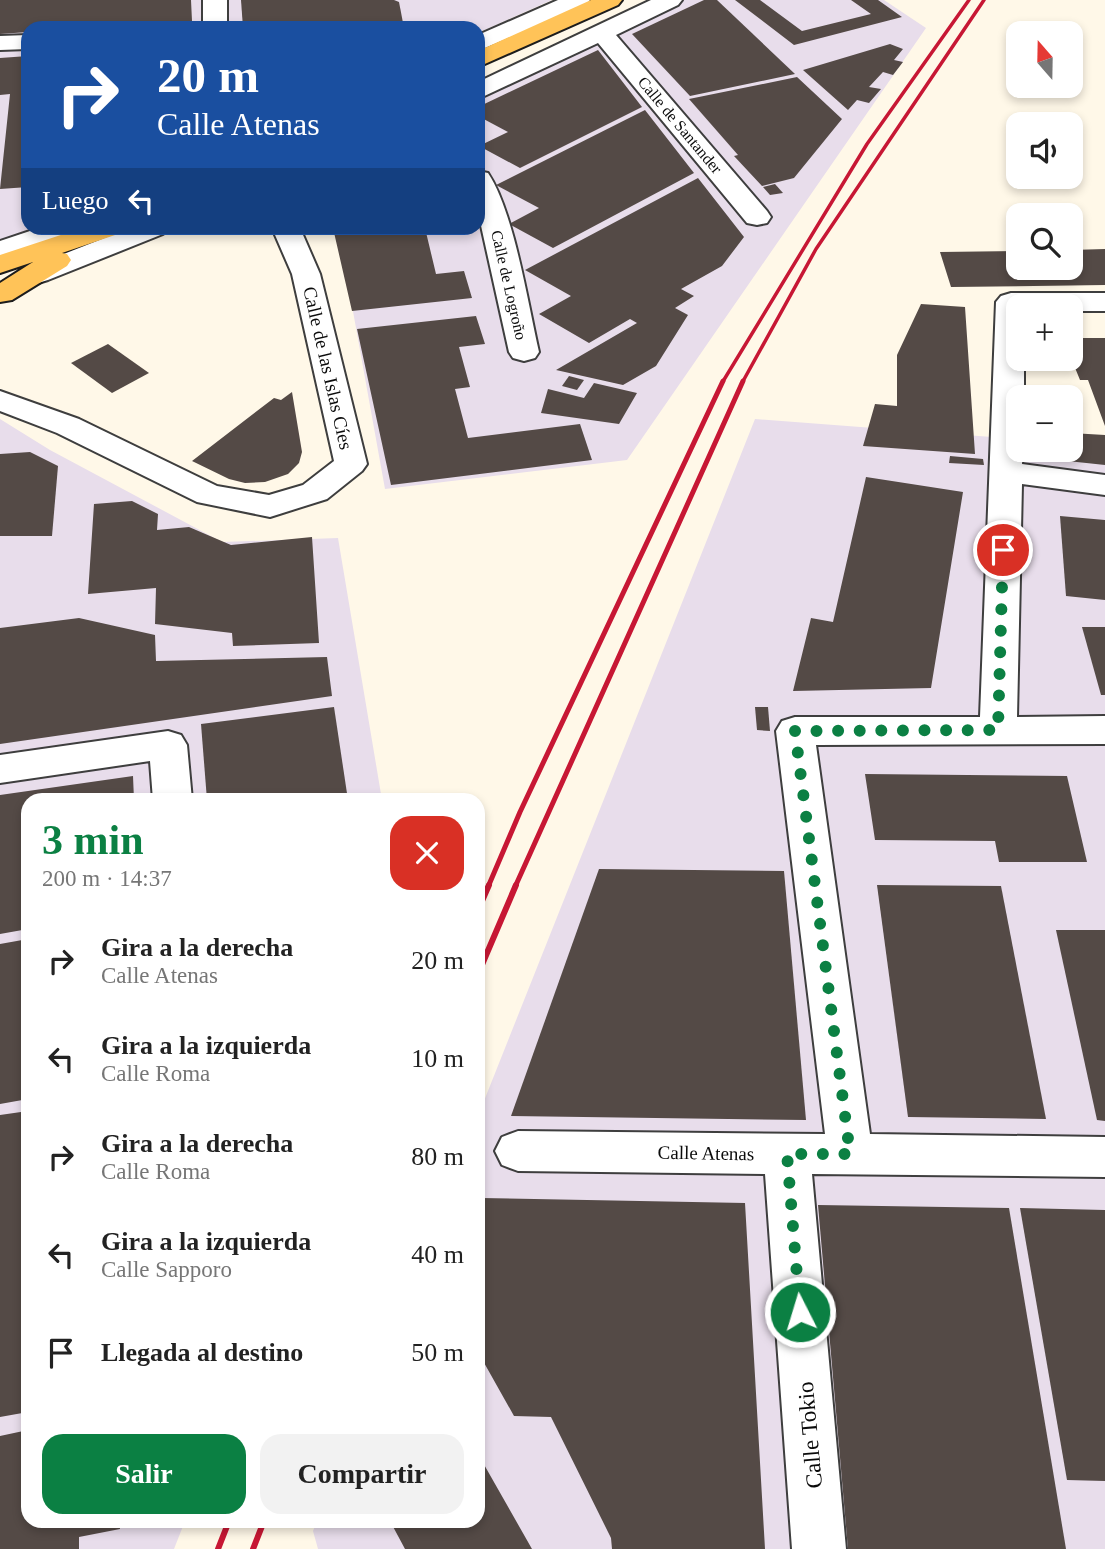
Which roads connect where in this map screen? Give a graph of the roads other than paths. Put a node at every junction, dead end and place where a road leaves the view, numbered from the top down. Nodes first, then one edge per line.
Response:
1 (215, 0) edge
2 (578, 0) edge
3 (609, 0) edge
4 (650, 0) edge
5 (670, 0) edge
6 (215, 21) edge
7 (602, 33) junction
8 (485, 41) edge
9 (21, 42) edge
10 (0, 43) edge
11 (485, 57) edge
12 (485, 77) edge
13 (485, 88) edge
14 (485, 196) edge
15 (757, 217) dead end
16 (45, 235) edge
17 (88, 235) edge
18 (94, 235) edge
19 (136, 235) edge
20 (289, 235) edge
21 (0, 251) edge
22 (0, 264) edge
23 (38, 274) junction
24 (1, 298) edge
25 (1105, 302) edge
26 (524, 352) dead end
27 (0, 400) edge
28 (1006, 472) junction
29 (1105, 485) edge
30 (998, 730) junction
31 (1105, 730) edge
32 (0, 769) edge
33 (172, 793) edge
34 (518, 1151) dead end
35 (787, 1154) junction
36 (850, 1154) junction
37 (1105, 1157) edge
38 (820, 1549) edge

1 - 6 street
2 - 8 street
3 - 11 main road
4 - 12 street
5 - 7 street
7 - 13 street
7 - 15 street, Calle de Santander
9 - 10 street
14 - 26 street, Calle de Logroño
16 - 21 street
17 - 22 main road
18 - 23 main road
19 - 23 street
20 - 27 street, Calle de las Islas Cíes
23 - 24 main road
25 - 28 street
28 - 29 street
28 - 30 street
30 - 31 street
30 - 36 street
32 - 33 street
34 - 35 street, Calle Atenas
35 - 36 street, Calle Atenas
35 - 38 street, Calle Tokio
36 - 37 street, Calle Atenas

